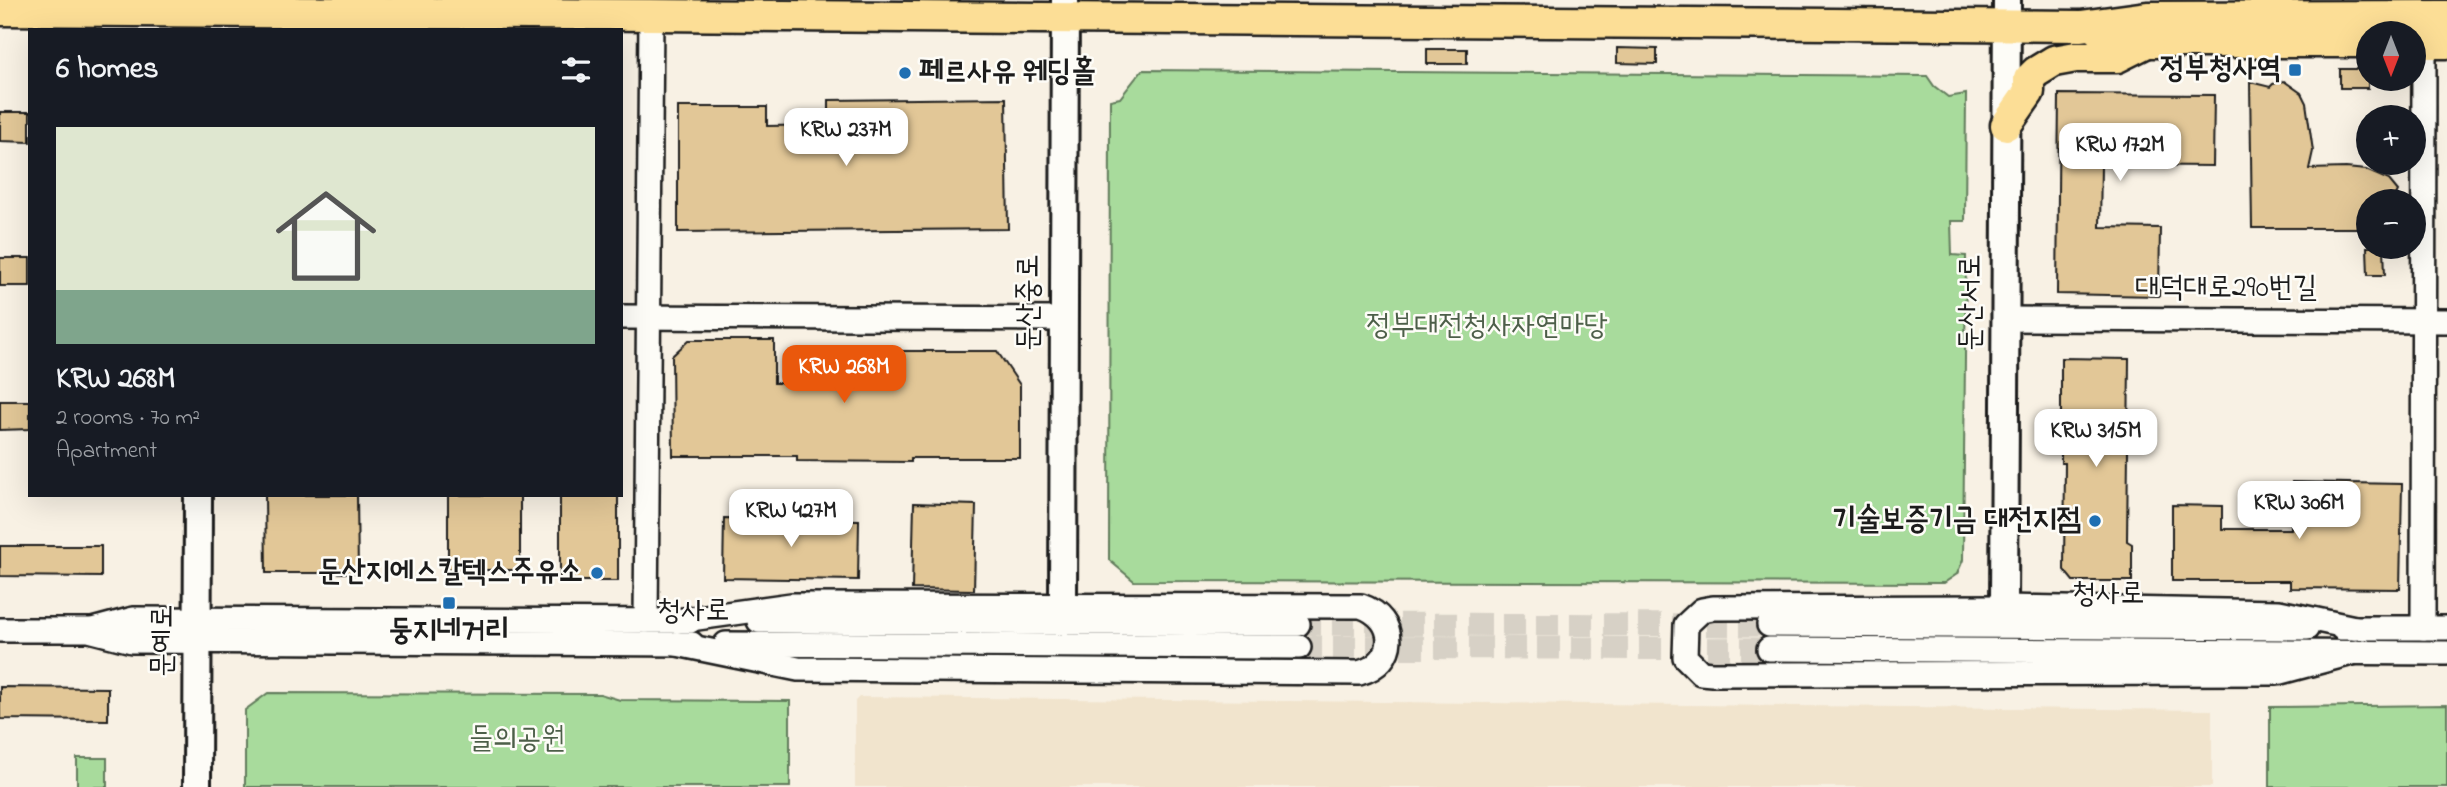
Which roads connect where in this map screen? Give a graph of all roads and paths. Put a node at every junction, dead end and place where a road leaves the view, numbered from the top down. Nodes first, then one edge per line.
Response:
1 (1065, 8) edge
2 (0, 10) edge
3 (72, 10) junction
4 (2007, 12) edge
5 (199, 13) edge
6 (650, 13) junction
7 (2447, 16) edge
8 (322, 20) edge
9 (2081, 26) junction
10 (94, 28) edge
11 (2147, 42) junction
12 (2356, 42) edge
13 (2428, 43) edge
14 (2006, 125) junction
15 (623, 317) edge
16 (648, 317) junction
17 (1063, 319) junction
18 (2005, 320) junction
19 (2424, 321) junction
20 (2447, 321) edge
21 (198, 497) edge
22 (1063, 606) junction
23 (2004, 607) junction
24 (646, 621) junction
25 (676, 621) junction
26 (1298, 624) tunnel mouth
27 (1769, 625) tunnel mouth
28 (2355, 628) junction
29 (2423, 628) junction
30 (2447, 628) edge
31 (0, 630) edge
32 (198, 630) junction
33 (677, 644) junction
34 (1298, 647) tunnel mouth
35 (1769, 649) tunnel mouth
36 (2356, 652) junction
37 (2447, 653) edge
38 (197, 787) edge

1 - 4 main road
1 - 6 main road
1 - 17 main road, 둔산중로
2 - 3 main road
3 - 5 main road
3 - 10 main road
4 - 9 main road
4 - 14 main road, 둔산서로
5 - 8 main road
6 - 8 main road
6 - 16 street
7 - 9 main road
9 - 11 main road
11 - 12 main road
11 - 14 main road
13 - 19 street
14 - 18 main road, 둔산서로
15 - 16 street
16 - 17 street
16 - 24 street
17 - 22 main road, 둔산중로
18 - 19 street, 대덕대로290번길
18 - 23 main road, 둔산서로
19 - 20 street, 대덕대로290번길
19 - 29 street
21 - 32 main road, 문예로
22 - 25 street
22 - 33 street
23 - 28 street
23 - 36 street
24 - 25 street, 청사로
24 - 32 street, 청사로
25 - 26 street, 청사로
27 - 28 street, 청사로
28 - 29 street, 청사로
29 - 30 street, 청사로
31 - 32 street, 청사로
32 - 33 street, 청사로
32 - 38 main road, 문예로
33 - 34 street, 청사로
35 - 36 street, 청사로
36 - 37 street, 청사로

